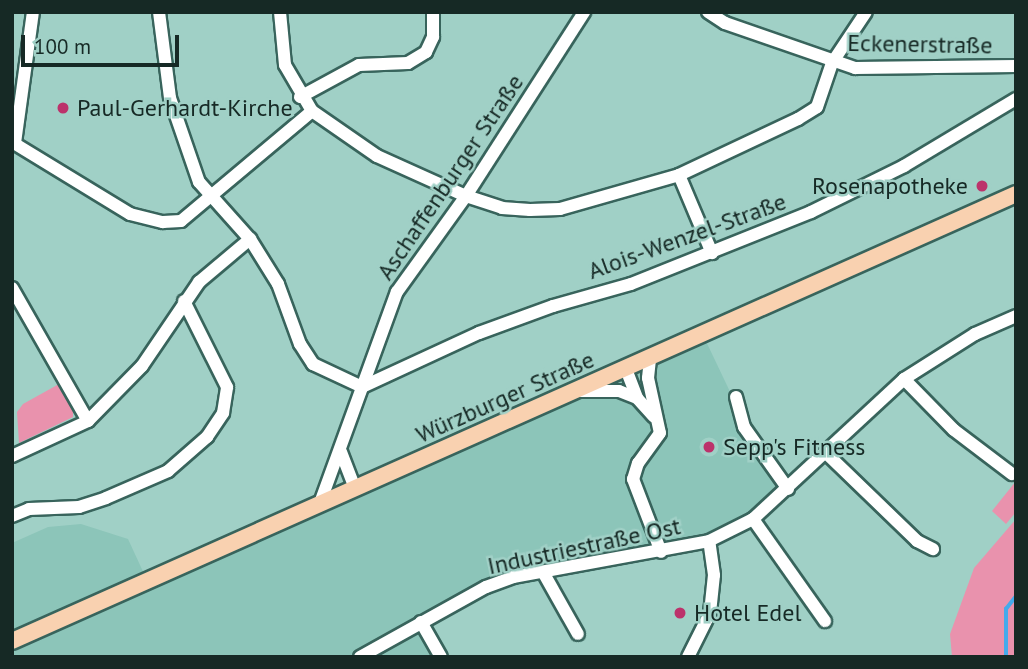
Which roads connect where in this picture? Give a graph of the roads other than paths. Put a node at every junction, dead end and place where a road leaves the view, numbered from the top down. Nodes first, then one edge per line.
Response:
1 (33, 12) edge
2 (159, 12) edge
3 (280, 12) edge
4 (433, 12) edge
5 (584, 12) edge
6 (708, 12) edge
7 (866, 12) edge
8 (832, 63) junction
9 (1016, 66) edge
10 (300, 97) junction
11 (1016, 99) edge
12 (312, 111) junction
13 (13, 143) edge
14 (678, 174) junction
15 (213, 194) junction
16 (1016, 194) edge
17 (467, 196) junction
18 (250, 239) junction
19 (712, 253) junction
20 (12, 288) edge
21 (184, 301) junction
22 (1016, 316) edge
23 (650, 359) junction
24 (626, 369) junction
25 (904, 379) junction
26 (362, 387) junction
27 (573, 392) junction
28 (736, 397) dead end
29 (637, 398) junction
30 (655, 418) junction
31 (88, 421) junction
32 (341, 452) junction
33 (826, 453) junction
34 (12, 456) edge
35 (1012, 474) dead end
36 (355, 488) junction
37 (788, 489) junction
38 (320, 503) junction
39 (12, 516) edge
40 (753, 519) junction
41 (709, 541) junction
42 (933, 549) dead end
43 (661, 552) junction
44 (543, 572) junction
45 (825, 621) dead end
46 (421, 622) junction
47 (578, 634) dead end
48 (12, 641) edge
49 (697, 654) edge
50 (360, 657) edge
51 (441, 657) edge

1 - 13 street
2 - 15 street
3 - 10 street
4 - 10 street
5 - 17 street, Aschaffenburger Straße
6 - 8 street, Eckenerstraße
7 - 8 street
8 - 9 street, Eckenerstraße
8 - 14 street
10 - 12 street
11 - 19 street, Alois-Wenzel-Straße
12 - 15 street
12 - 17 street
13 - 15 street
14 - 17 street
14 - 19 street
15 - 18 street
16 - 23 main road, Würzburger Straße
17 - 26 street, Aschaffenburger Straße
18 - 21 street
18 - 26 street
19 - 26 street, Alois-Wenzel-Straße
20 - 31 street
21 - 31 street
21 - 39 street
22 - 25 street, Industriestraße Ost
23 - 24 main road, Würzburger Straße
23 - 30 street
24 - 27 main road, Würzburger Straße
24 - 29 street
25 - 33 street, Industriestraße Ost
25 - 35 street
26 - 32 street, Aschaffenburger Straße
27 - 29 street
27 - 36 main road, Würzburger Straße
28 - 37 street
29 - 30 street
30 - 43 street
31 - 34 street
32 - 36 street
32 - 38 street, Aschaffenburger Straße
33 - 37 street, Industriestraße Ost
33 - 42 street
36 - 38 main road, Würzburger Straße
37 - 40 street, Industriestraße Ost
38 - 48 main road, Würzburger Straße
40 - 41 street, Industriestraße Ost
40 - 45 street
41 - 43 street, Industriestraße Ost
41 - 49 street
43 - 44 street, Industriestraße Ost
44 - 46 street, Industriestraße Ost
44 - 47 street
46 - 50 street, Industriestraße Ost
46 - 51 street

